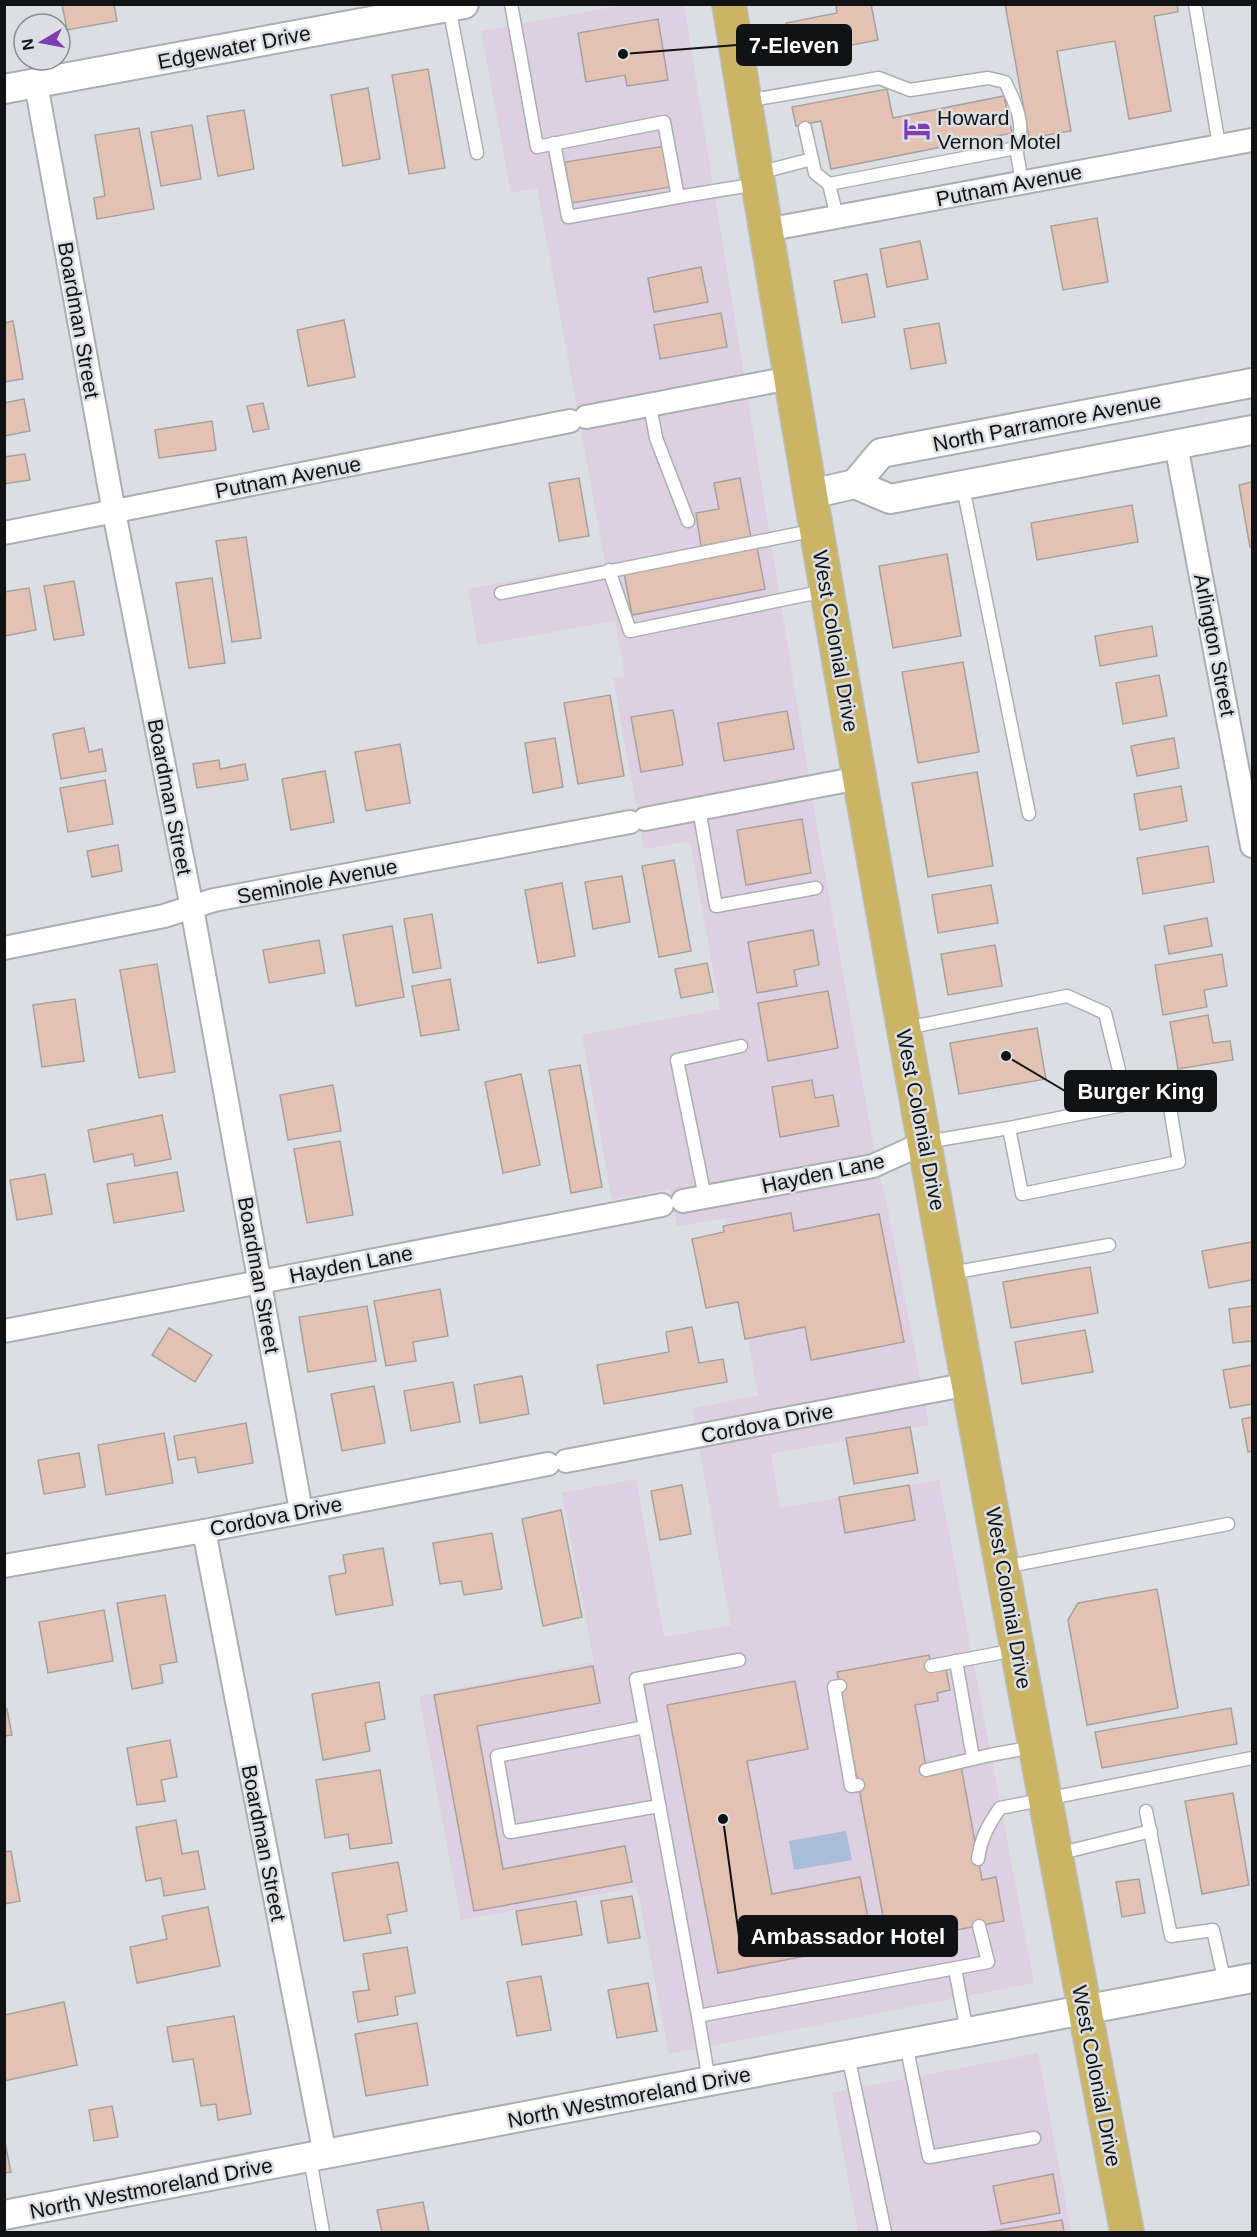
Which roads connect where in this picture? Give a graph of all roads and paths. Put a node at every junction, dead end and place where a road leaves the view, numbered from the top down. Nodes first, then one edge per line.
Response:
1 (511, 4) edge
2 (729, 4) edge
3 (1196, 4) edge
4 (454, 5) edge
5 (36, 84) junction
6 (4, 89) edge
7 (745, 101) junction
8 (805, 128) dead end
9 (1252, 140) edge
10 (554, 143) junction
11 (1220, 145) junction
12 (1016, 148) junction
13 (477, 153) dead end
14 (812, 159) junction
15 (757, 178) junction
16 (1022, 182) junction
17 (829, 184) junction
18 (678, 197) junction
19 (837, 217) junction
20 (766, 230) junction
21 (790, 378) junction
22 (1252, 383) edge
23 (650, 405) junction
24 (1252, 430) edge
25 (1176, 445) junction
26 (855, 484) junction
27 (963, 487) junction
28 (811, 494) junction
29 (114, 512) junction
30 (688, 521) dead end
31 (817, 530) junction
32 (4, 533) edge
33 (609, 570) junction
34 (827, 590) junction
35 (501, 593) dead end
36 (859, 778) junction
37 (699, 809) junction
38 (1029, 814) dead end
39 (1252, 846) edge
40 (816, 888) dead end
41 (192, 908) junction
42 (4, 948) edge
43 (904, 1028) junction
44 (741, 1046) dead end
45 (1127, 1103) junction
46 (1009, 1128) junction
47 (926, 1142) junction
48 (705, 1197) junction
49 (1108, 1245) dead end
50 (950, 1273) junction
51 (260, 1281) junction
52 (4, 1331) edge
53 (969, 1384) junction
54 (301, 1511) junction
55 (1228, 1524) dead end
56 (204, 1531) junction
57 (4, 1566) edge
58 (1003, 1568) junction
59 (1017, 1649) junction
60 (739, 1660) dead end
61 (956, 1661) junction
62 (931, 1666) dead end
63 (840, 1686) dead end
64 (645, 1728) junction
65 (1035, 1747) junction
66 (973, 1758) junction
67 (1252, 1758) edge
68 (926, 1770) dead end
69 (858, 1785) dead end
70 (1045, 1798) junction
71 (659, 1806) junction
72 (1146, 1811) dead end
73 (1150, 1832) junction
74 (1056, 1855) junction
75 (978, 1858) dead end
76 (979, 1926) dead end
77 (955, 1968) junction
78 (1252, 1978) edge
79 (1225, 1983) junction
80 (1084, 2010) junction
81 (698, 2016) junction
82 (967, 2032) junction
83 (906, 2044) junction
84 (848, 2055) junction
85 (709, 2082) junction
86 (1034, 2138) dead end
87 (317, 2157) junction
88 (4, 2215) edge
89 (323, 2232) edge
90 (885, 2232) edge
91 (1127, 2232) edge

1 - 10 lane
2 - 7 highway, West Colonial Drive
3 - 11 lane
4 - 5 street, Edgewater Drive
4 - 13 lane
5 - 6 street, Edgewater Drive
5 - 29 street, Boardman Street
7 - 12 lane
7 - 15 highway, West Colonial Drive
8 - 14 lane
9 - 11 street, Putnam Avenue
10 - 18 lane
10 - 18 lane
11 - 16 street, Putnam Avenue
12 - 16 lane
12 - 17 lane
14 - 15 lane
14 - 17 lane
15 - 18 lane
15 - 20 highway, West Colonial Drive
16 - 19 street, Putnam Avenue
17 - 19 lane
19 - 20 street, Putnam Avenue
20 - 21 highway, West Colonial Drive
21 - 23 street, Putnam Avenue
21 - 28 highway, West Colonial Drive
22 - 26 street, North Parramore Avenue
23 - 29 street, Putnam Avenue
23 - 30 lane
24 - 25 street
25 - 27 street
25 - 39 street, Arlington Street
26 - 27 street
26 - 28 street
27 - 38 lane
28 - 31 highway, West Colonial Drive
29 - 32 street, Putnam Avenue
29 - 41 street, Boardman Street
31 - 33 lane
31 - 34 highway, West Colonial Drive
33 - 34 lane
33 - 35 lane
34 - 36 highway, West Colonial Drive
36 - 37 street, Seminole Avenue
36 - 43 highway, West Colonial Drive
37 - 40 lane
37 - 41 street, Seminole Avenue
41 - 42 street, Seminole Avenue
41 - 51 street, Boardman Street
43 - 45 lane
43 - 47 highway, West Colonial Drive
44 - 48 lane
45 - 46 lane
45 - 46 lane
46 - 47 lane
47 - 48 street, Hayden Lane
47 - 50 highway, West Colonial Drive
48 - 51 street, Hayden Lane
49 - 50 lane
50 - 53 highway, West Colonial Drive
51 - 52 street, Hayden Lane
51 - 54 street, Boardman Street
53 - 54 street, Cordova Drive
53 - 58 highway, West Colonial Drive
54 - 56 street, Cordova Drive
55 - 58 lane
56 - 57 street, Cordova Drive
56 - 87 street, Boardman Street
58 - 59 highway, West Colonial Drive
59 - 61 lane
59 - 65 highway, West Colonial Drive
60 - 64 lane
61 - 62 lane
61 - 66 lane
63 - 69 lane
64 - 71 lane
64 - 71 lane
65 - 66 lane
65 - 70 highway, West Colonial Drive
66 - 68 lane
67 - 70 lane
70 - 74 highway, West Colonial Drive
70 - 75 lane
71 - 81 lane
72 - 73 lane
73 - 74 lane
73 - 79 lane
74 - 80 highway, West Colonial Drive
76 - 77 lane
77 - 81 lane
77 - 82 lane
78 - 79 street, North Westmoreland Drive
79 - 80 street, North Westmoreland Drive
80 - 82 street, North Westmoreland Drive
80 - 91 highway, West Colonial Drive
81 - 85 lane
82 - 83 street, North Westmoreland Drive
83 - 84 street, North Westmoreland Drive
83 - 86 lane
84 - 85 street, North Westmoreland Drive
84 - 90 lane
85 - 87 street, North Westmoreland Drive
87 - 88 street, North Westmoreland Drive
87 - 89 lane

